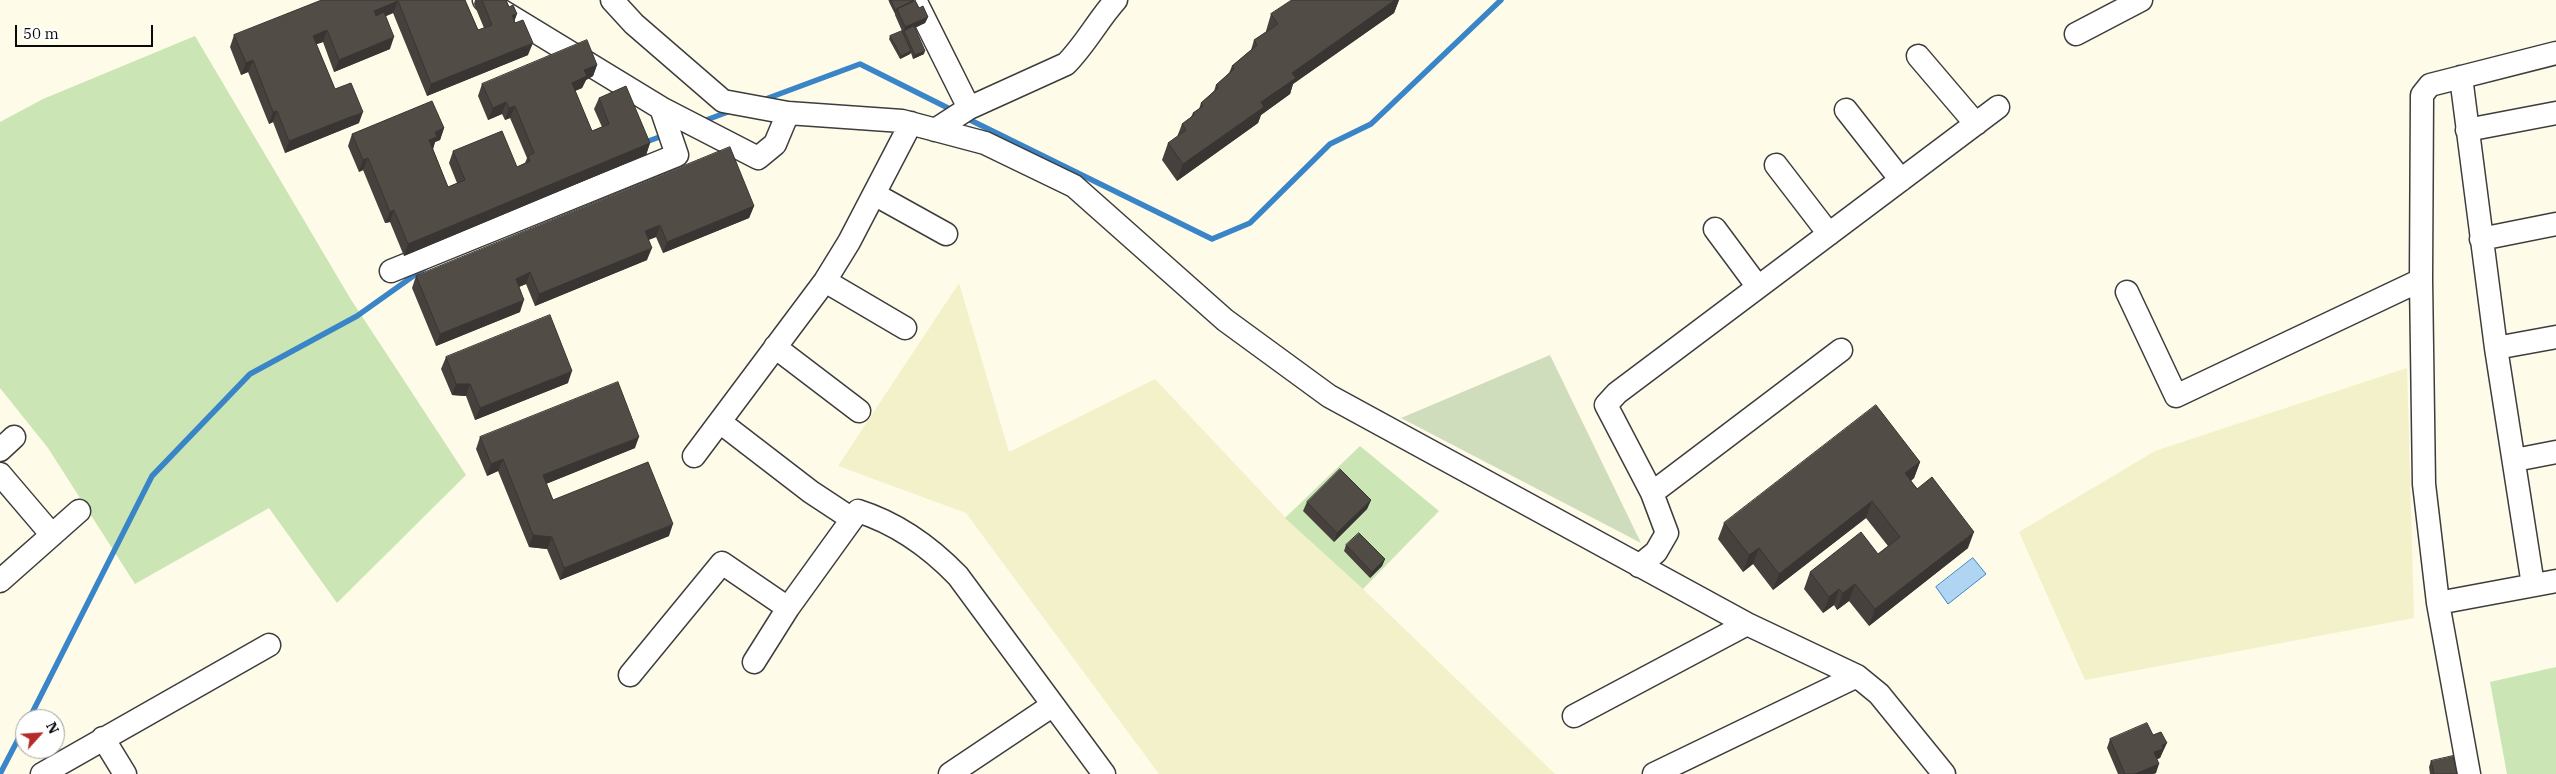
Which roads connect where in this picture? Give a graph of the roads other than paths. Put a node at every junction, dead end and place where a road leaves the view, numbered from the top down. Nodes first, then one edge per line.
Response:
1 (484, 0) edge
2 (612, 0) edge
3 (915, 0) edge
4 (1116, 0) edge
5 (2141, 0) edge
6 (2076, 34) dead end
7 (2556, 53) edge
8 (1918, 56) dead end
9 (2461, 77) junction
10 (661, 108) junction
11 (969, 108) junction
12 (1998, 108) dead end
13 (1846, 110) dead end
14 (788, 113) junction
15 (2556, 113) edge
16 (911, 123) junction
17 (1976, 124) junction
18 (935, 130) junction
19 (2467, 130) junction
20 (1776, 165) dead end
21 (1901, 180) junction
22 (874, 194) junction
23 (2556, 224) edge
24 (1715, 229) dead end
25 (946, 234) dead end
26 (1829, 234) junction
27 (2481, 239) junction
28 (391, 271) dead end
29 (2421, 280) junction
30 (824, 281) junction
31 (1758, 287) junction
32 (2127, 292) dead end
33 (905, 328) dead end
34 (2556, 337) edge
35 (775, 347) junction
36 (2496, 348) junction
37 (1841, 350) dead end
38 (859, 412) dead end
39 (720, 422) junction
40 (2556, 452) edge
41 (694, 456) dead end
42 (2515, 460) junction
43 (0, 474) edge
44 (1652, 493) junction
45 (79, 511) dead end
46 (852, 519) junction
47 (52, 534) junction
48 (1639, 566) junction
49 (0, 581) edge
50 (2556, 581) edge
51 (2533, 585) junction
52 (2438, 603) junction
53 (788, 608) junction
54 (1747, 624) junction
55 (270, 645) dead end
56 (754, 662) dead end
57 (630, 675) dead end
58 (1857, 676) junction
59 (1053, 705) junction
60 (1574, 716) dead end
61 (103, 738) junction
62 (42, 774) edge
63 (125, 774) edge
64 (950, 774) edge
65 (1104, 774) edge
66 (1654, 774) edge
67 (1944, 774) edge
68 (2468, 774) edge

1 - 10 street
2 - 14 street
3 - 11 street
4 - 11 street
5 - 6 street
7 - 9 street
8 - 17 street
9 - 19 street
9 - 29 street
10 - 14 street
10 - 28 street
11 - 18 street
12 - 17 street
13 - 21 street
14 - 16 street
15 - 19 street
16 - 18 street
16 - 22 street
17 - 21 street
18 - 48 street
19 - 27 street
20 - 26 street
21 - 26 street
22 - 25 street
22 - 30 street
23 - 27 street
24 - 31 street
26 - 31 street
27 - 36 street
29 - 32 street
29 - 52 street
30 - 33 street
30 - 35 street
31 - 44 street
34 - 36 street
35 - 38 street
35 - 39 street
36 - 42 street
37 - 44 street
39 - 41 street
39 - 46 street
40 - 42 street
42 - 51 street
43 - 47 street
44 - 48 street
45 - 47 street
46 - 53 street
46 - 59 street
47 - 49 street
48 - 54 street
50 - 51 street
51 - 52 street
52 - 68 street
53 - 56 street
53 - 57 street
54 - 58 street
54 - 60 street
55 - 61 street
58 - 66 street
58 - 67 street
59 - 64 street
59 - 65 street
61 - 62 street
61 - 63 street

